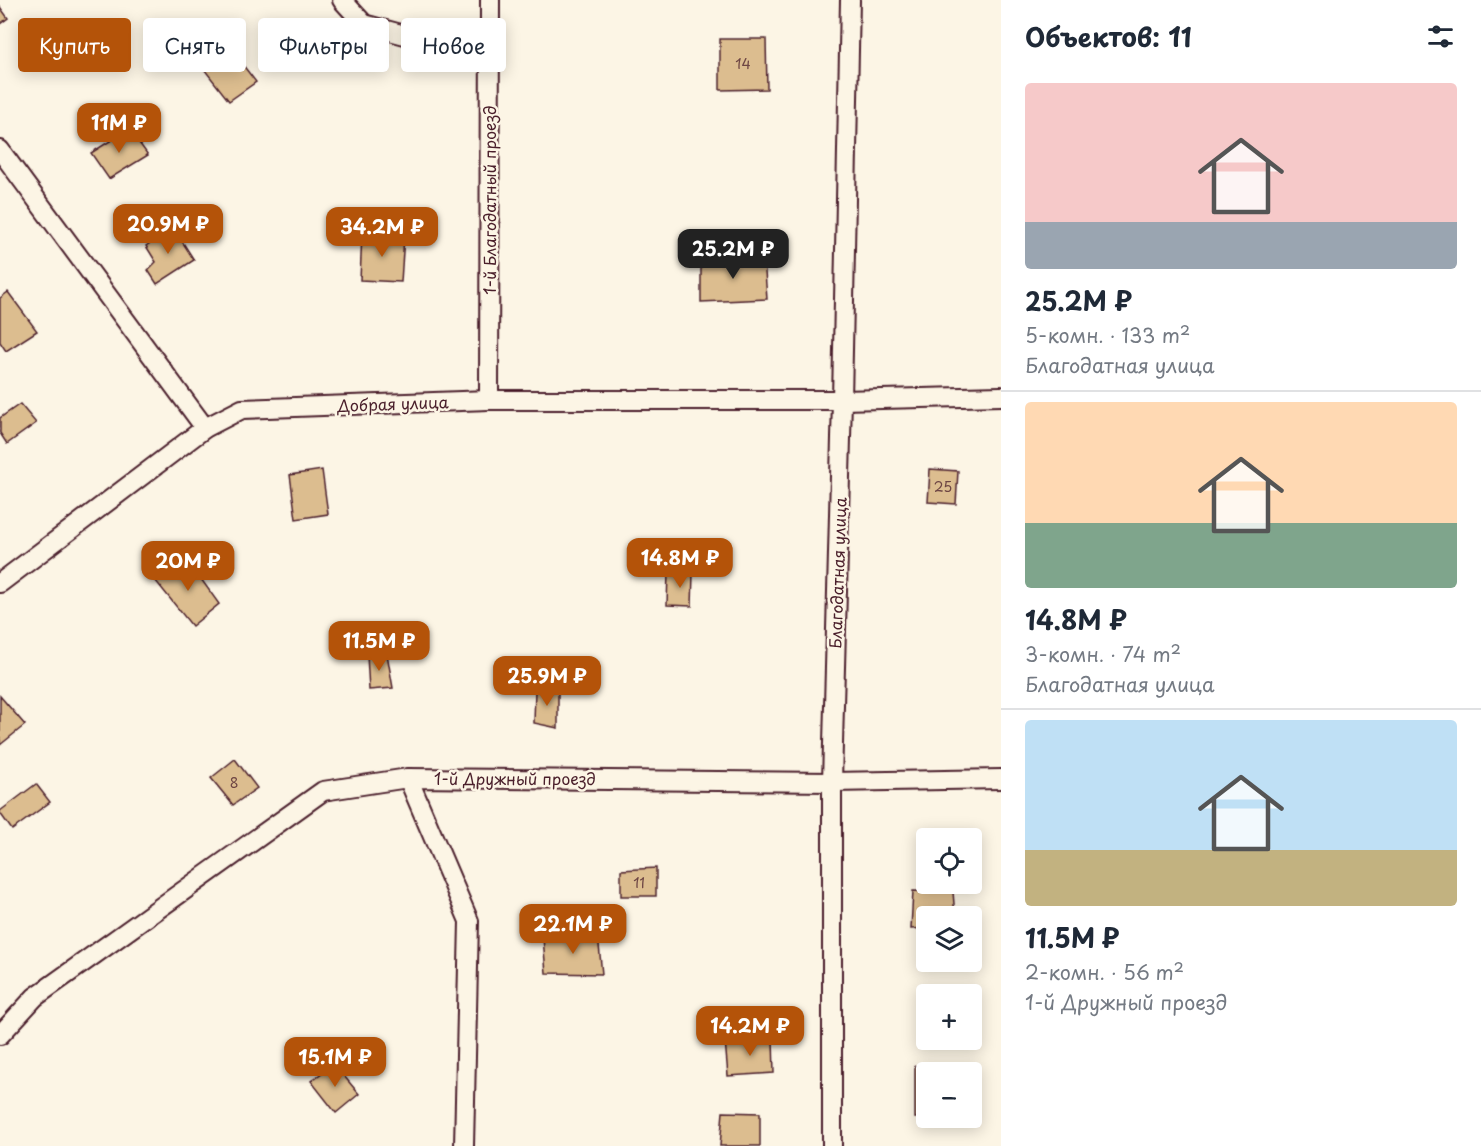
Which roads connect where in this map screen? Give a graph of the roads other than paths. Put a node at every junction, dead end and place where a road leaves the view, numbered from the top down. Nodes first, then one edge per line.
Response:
1 (342, 0) edge
2 (490, 0) edge
3 (850, 0) edge
4 (490, 18) edge
5 (401, 34) edge
6 (490, 72) edge
7 (0, 150) edge
8 (1001, 396) edge
9 (842, 399) junction
10 (489, 400) junction
11 (205, 428) junction
12 (0, 583) edge
13 (408, 778) junction
14 (1001, 779) edge
15 (832, 782) junction
16 (0, 1035) edge
17 (464, 1146) edge
18 (832, 1146) edge

1 - 5 street
2 - 4 street, 1-й Благодатный проезд
3 - 9 street, Благодатная улица
6 - 10 street, 1-й Благодатный проезд
7 - 11 street
8 - 9 street, Добрая улица
9 - 10 street, Добрая улица
9 - 15 street, Благодатная улица
10 - 11 street, Добрая улица
11 - 12 street, Добрая улица
13 - 15 street, 1-й Дружный проезд
13 - 16 street
13 - 17 street, 1-й Дружный проезд
14 - 15 street, 1-й Дружный проезд
15 - 18 street, Благодатная улица

